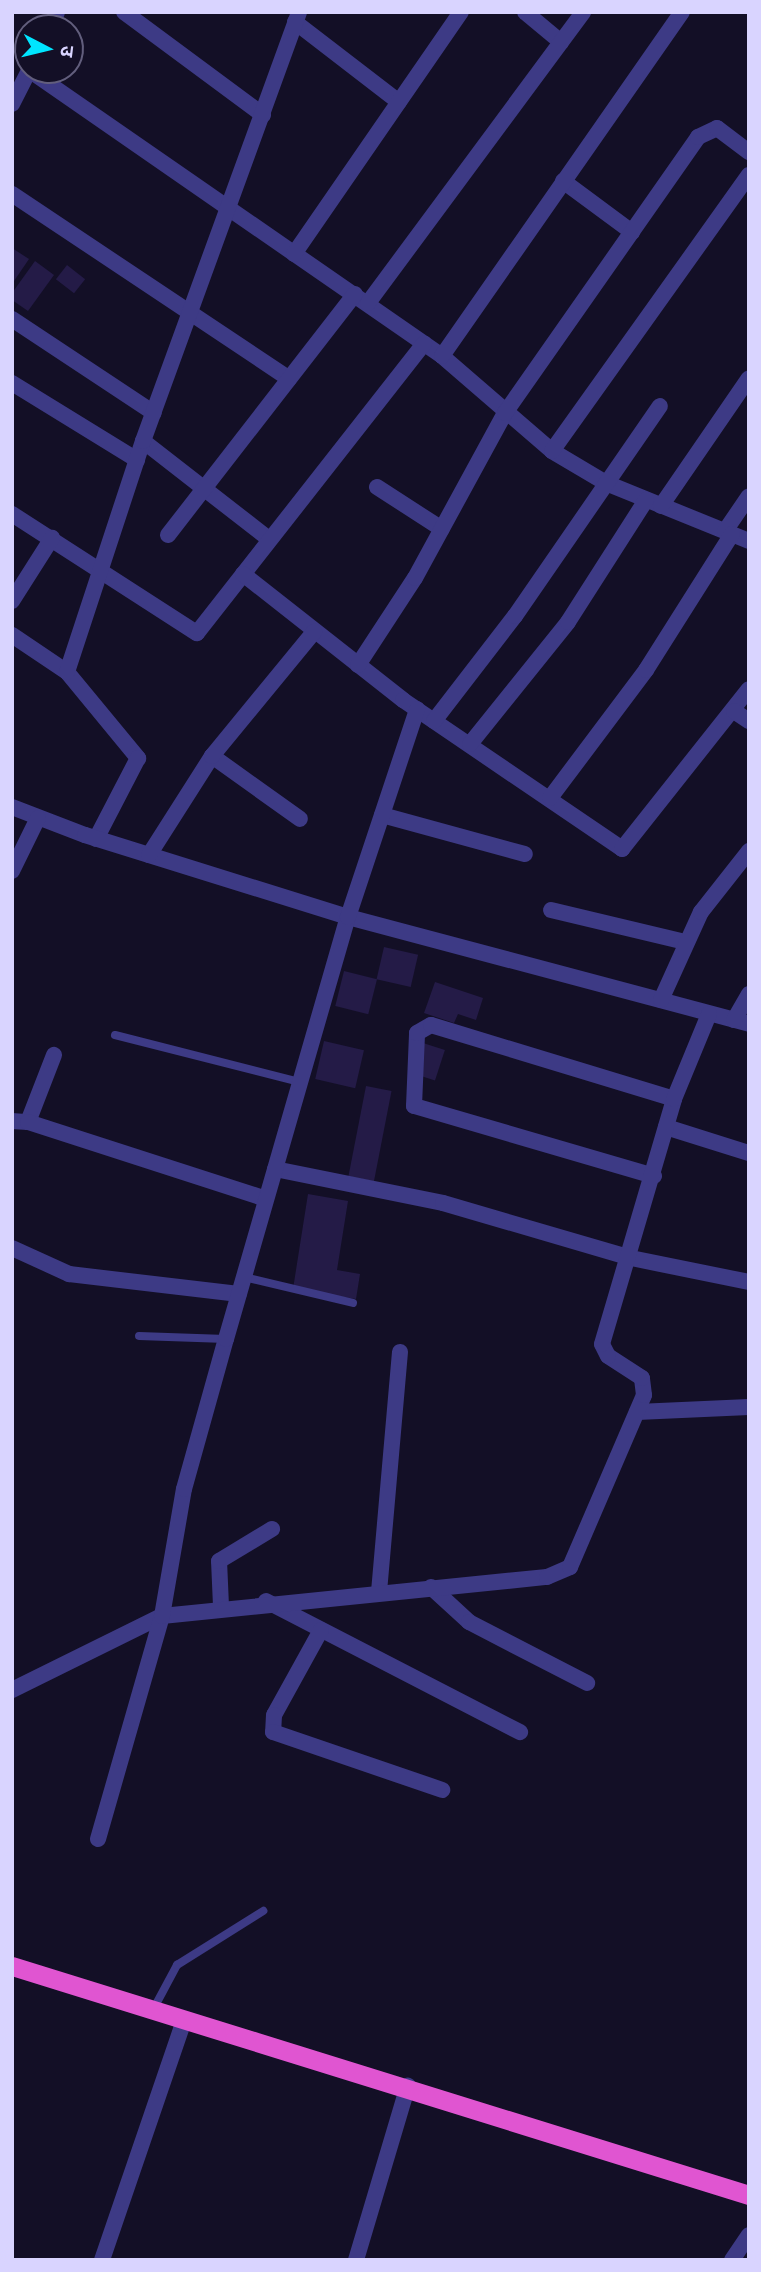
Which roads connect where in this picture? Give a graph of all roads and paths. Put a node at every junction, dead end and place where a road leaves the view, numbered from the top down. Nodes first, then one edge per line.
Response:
1 (124, 12) edge
2 (461, 12) edge
3 (525, 12) edge
4 (583, 12) edge
5 (682, 12) edge
6 (297, 17) edge
7 (561, 42) junction
8 (22, 84) edge
9 (49, 84) edge
10 (399, 102) junction
11 (12, 104) edge
12 (263, 115) junction
13 (749, 152) edge
14 (749, 175) edge
15 (563, 180) junction
16 (12, 194) edge
17 (229, 212) junction
18 (632, 232) junction
19 (294, 254) junction
20 (362, 299) junction
21 (12, 318) edge
22 (191, 318) junction
23 (424, 343) junction
24 (442, 356) junction
25 (749, 377) edge
26 (289, 379) junction
27 (12, 383) edge
28 (660, 406) dead end
29 (154, 413) junction
30 (505, 413) junction
31 (143, 441) junction
32 (552, 452) junction
33 (137, 460) junction
34 (606, 483) junction
35 (377, 487) dead end
36 (204, 489) junction
37 (749, 496) edge
38 (654, 503) junction
39 (12, 514) edge
40 (442, 529) junction
41 (729, 533) junction
42 (168, 535) dead end
43 (52, 538) junction
44 (269, 539) junction
45 (749, 541) edge
46 (101, 568) junction
47 (243, 575) junction
48 (12, 601) edge
49 (314, 632) junction
50 (12, 635) edge
51 (358, 666) junction
52 (67, 671) junction
53 (749, 689) edge
54 (417, 709) junction
55 (734, 710) junction
56 (434, 720) junction
57 (749, 722) edge
58 (470, 744) junction
59 (212, 756) junction
60 (550, 798) junction
61 (12, 807) edge
62 (382, 815) junction
63 (38, 818) junction
64 (300, 819) dead end
65 (96, 839) junction
66 (749, 851) edge
67 (525, 854) dead end
68 (149, 855) junction
69 (12, 871) edge
70 (551, 910) dead end
71 (348, 917) junction
72 (685, 942) junction
73 (749, 994) edge
74 (660, 1000) junction
75 (709, 1014) junction
76 (741, 1022) edge
77 (115, 1035) dead end
78 (54, 1055) dead end
79 (300, 1082) junction
80 (674, 1099) junction
81 (20, 1122) edge
82 (666, 1127) junction
83 (749, 1153) edge
84 (275, 1169) junction
85 (654, 1176) junction
86 (266, 1199) junction
87 (12, 1248) edge
88 (631, 1258) junction
89 (244, 1277) junction
90 (749, 1282) edge
91 (239, 1294) junction
92 (353, 1303) dead end
93 (139, 1336) dead end
94 (226, 1339) junction
95 (400, 1352) dead end
96 (749, 1407) edge
97 (638, 1412) junction
98 (272, 1529) dead end
99 (431, 1587) junction
100 (379, 1592) junction
101 (266, 1601) junction
102 (221, 1606) junction
103 (162, 1616) junction
104 (321, 1630) junction
105 (587, 1683) dead end
106 (12, 1690) edge
107 (520, 1732) dead end
108 (442, 1790) dead end
109 (98, 1839) dead end
110 (263, 1911) dead end
111 (12, 1966) edge
112 (153, 2010) junction
113 (184, 2020) junction
114 (408, 2086) junction
115 (749, 2195) edge
116 (749, 2235) edge
117 (102, 2260) edge
118 (356, 2260) edge
119 (733, 2260) edge

1 - 12 street
2 - 10 street
3 - 7 street
4 - 7 street
5 - 15 street
6 - 10 street
6 - 12 street
7 - 20 street
8 - 11 street
9 - 17 street
10 - 19 street
12 - 17 street
13 - 18 street
14 - 32 street
15 - 18 street
15 - 24 street
16 - 22 street
17 - 19 street
17 - 22 street
18 - 30 street
19 - 20 street
20 - 23 street
20 - 26 street
21 - 29 street
22 - 26 street
22 - 29 street
23 - 24 street
23 - 44 street
24 - 30 street
25 - 38 street
26 - 36 street
27 - 33 street
28 - 34 street
29 - 31 street
30 - 32 street
30 - 40 street
31 - 33 street
31 - 36 street
32 - 34 street
33 - 46 street
34 - 38 street
34 - 56 street
35 - 40 street
36 - 42 street
36 - 44 street
37 - 41 street
38 - 41 street
38 - 58 street
39 - 43 street
40 - 51 street
41 - 45 street
41 - 60 street
43 - 46 street
43 - 48 street
44 - 47 street
46 - 47 street
46 - 52 street
47 - 49 street
49 - 51 street
49 - 59 street
50 - 52 street
51 - 54 street
52 - 65 street
53 - 55 street
54 - 56 street
54 - 62 street
55 - 57 street
55 - 60 street
56 - 58 street
58 - 60 street
59 - 64 street
59 - 68 street
61 - 63 street
62 - 67 street
62 - 71 street
63 - 65 street
63 - 69 street
65 - 68 street
66 - 72 street
68 - 71 street
70 - 72 street
71 - 74 street
71 - 79 street
72 - 74 street
73 - 76 street
74 - 75 street
75 - 76 street
75 - 80 street
77 - 79 lane
78 - 81 street
79 - 84 street
80 - 82 street
80 - 85 street
81 - 86 street
82 - 83 street
82 - 85 street
84 - 86 street
84 - 88 street
85 - 88 street
86 - 89 street
87 - 91 street
88 - 90 street
88 - 97 street
89 - 91 street
89 - 92 lane
91 - 94 street
93 - 94 lane
94 - 103 street
95 - 100 street
96 - 97 street
97 - 99 street
98 - 102 street
99 - 100 street
99 - 105 street
100 - 101 street
101 - 102 street
101 - 104 street
102 - 103 street
103 - 106 street
103 - 109 street
104 - 107 street
104 - 108 street
110 - 112 lane
111 - 112 highway
112 - 113 highway
113 - 114 highway
113 - 117 street
114 - 115 highway
114 - 118 street
116 - 119 street

